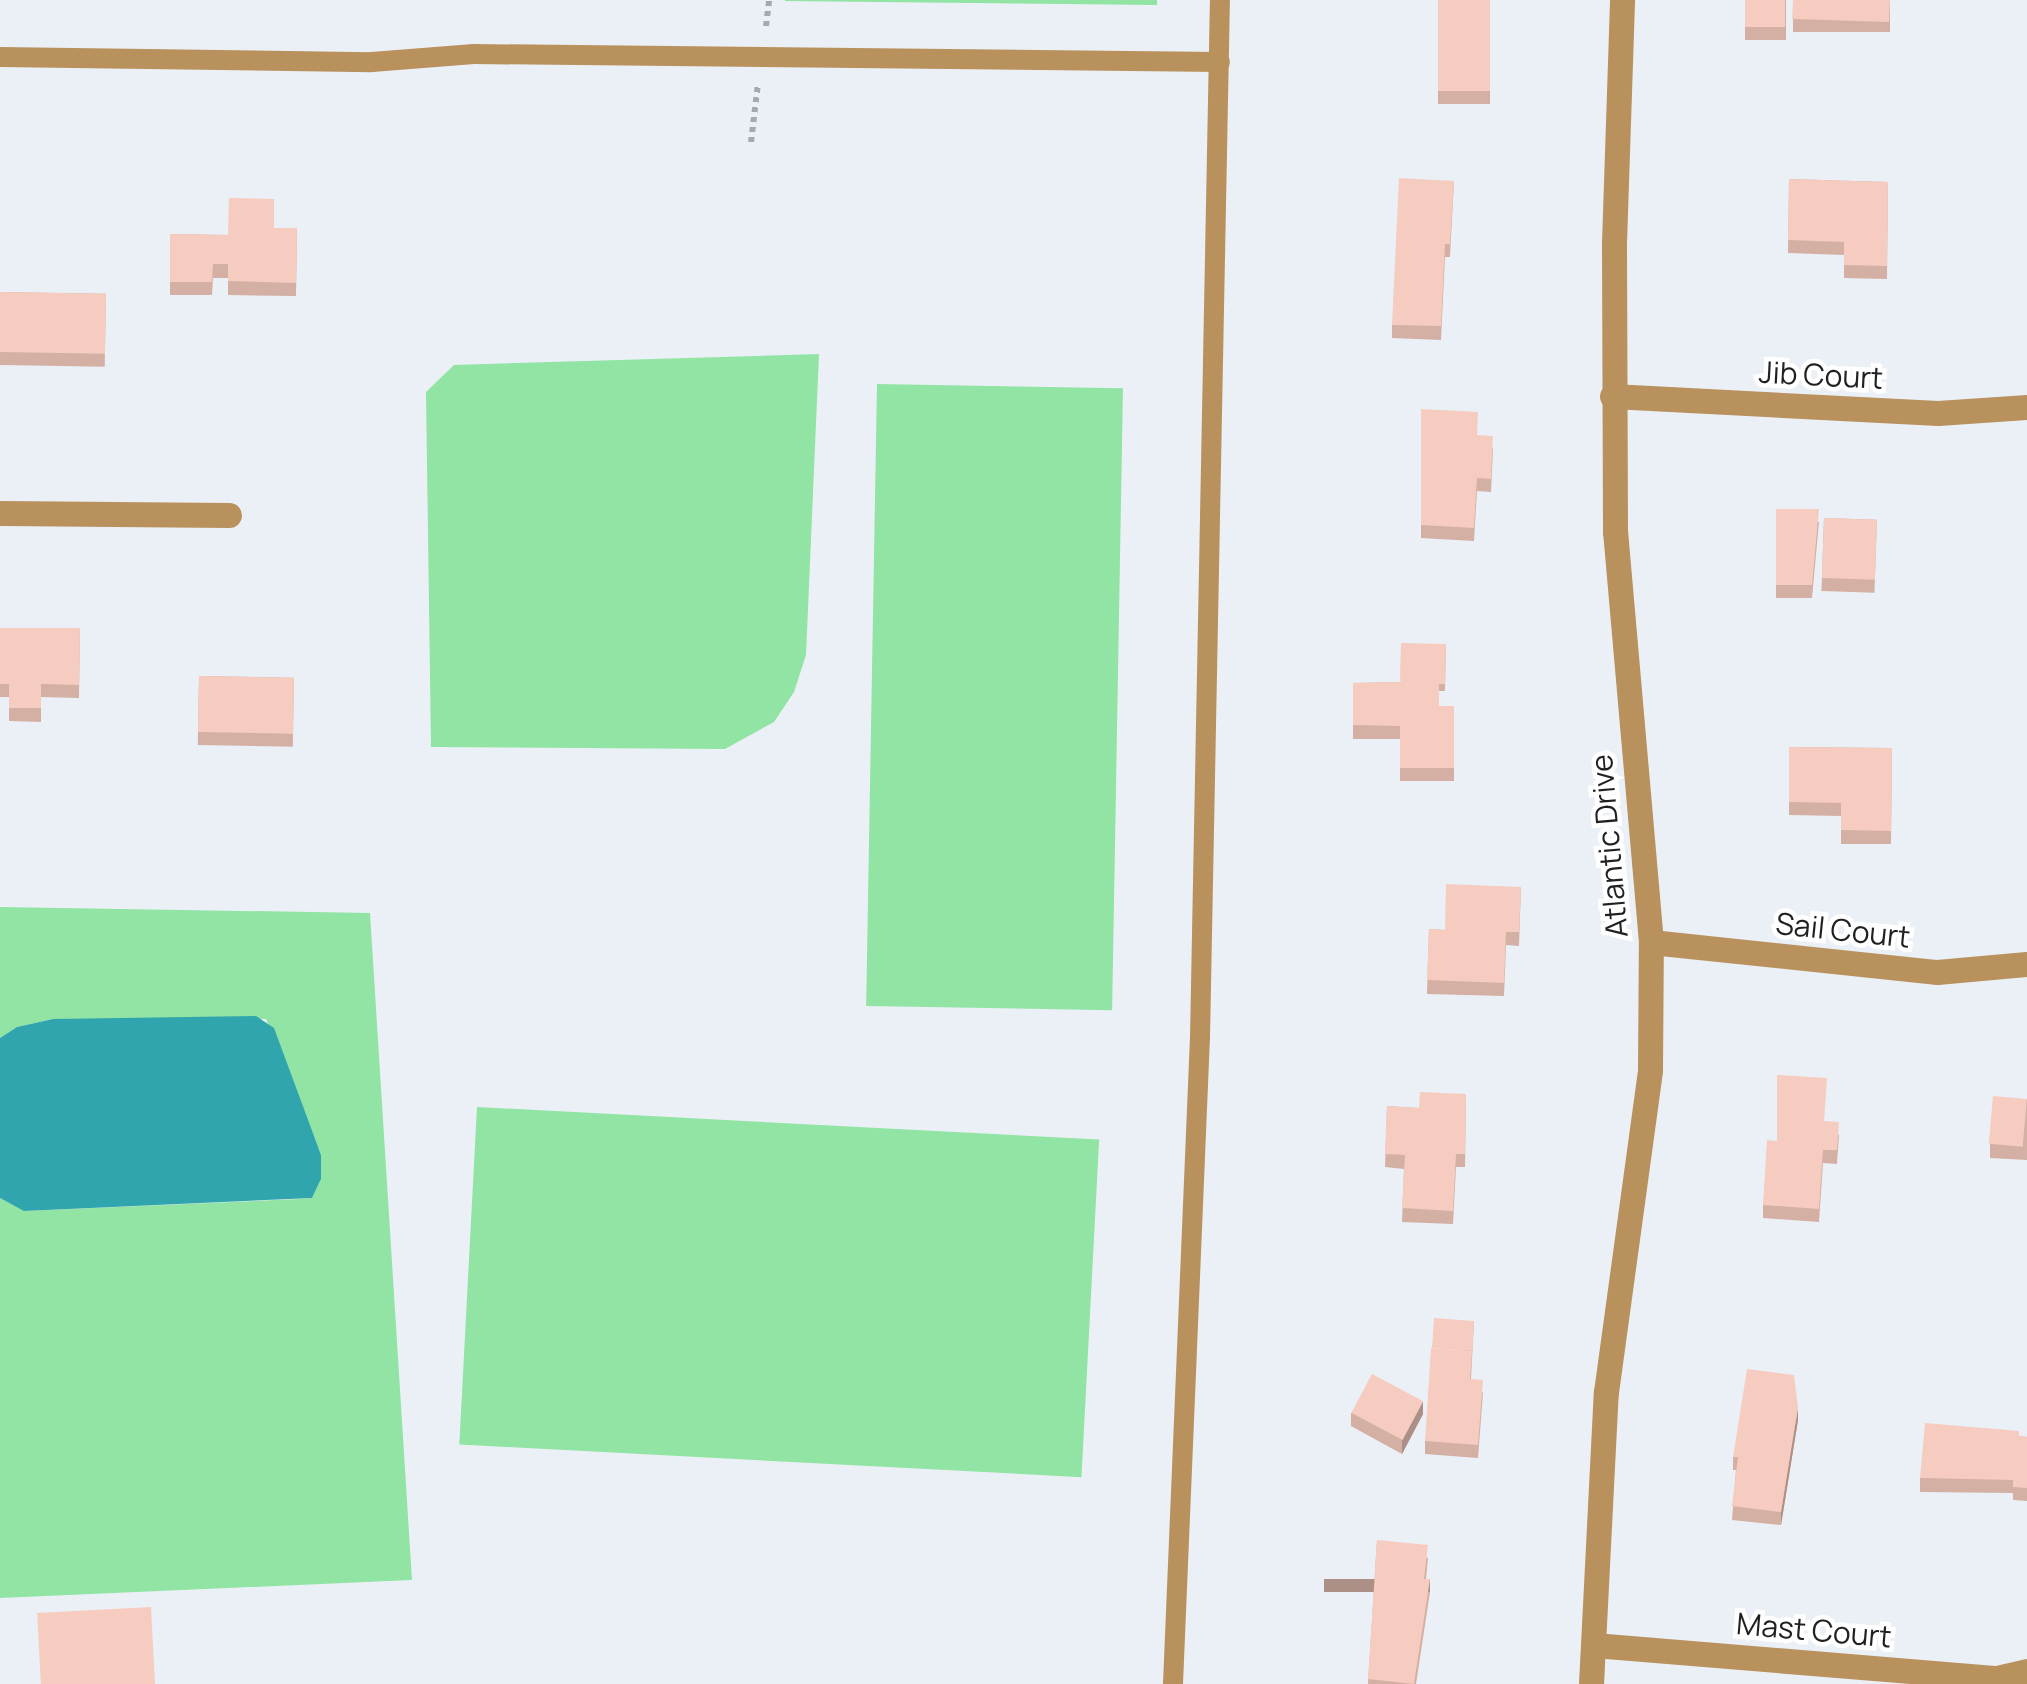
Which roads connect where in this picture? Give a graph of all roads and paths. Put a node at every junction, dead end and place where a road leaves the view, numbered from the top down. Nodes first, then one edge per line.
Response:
1 (1220, 0) edge
2 (1622, 0) edge
3 (0, 57) edge
4 (1220, 62) junction
5 (1612, 396) junction
6 (2027, 407) edge
7 (0, 513) edge
8 (229, 515) dead end
9 (1651, 942) junction
10 (2027, 964) edge
11 (1594, 1645) junction
12 (2027, 1670) edge
13 (1173, 1684) edge
14 (1591, 1684) edge

1 - 4 lane
2 - 5 street, Atlantic Drive
3 - 4 lane
4 - 13 lane
5 - 6 street, Jib Court
5 - 9 street, Atlantic Drive
7 - 8 street
9 - 10 street, Sail Court
9 - 11 street, Atlantic Drive
11 - 12 street, Mast Court
11 - 14 street, Atlantic Drive

